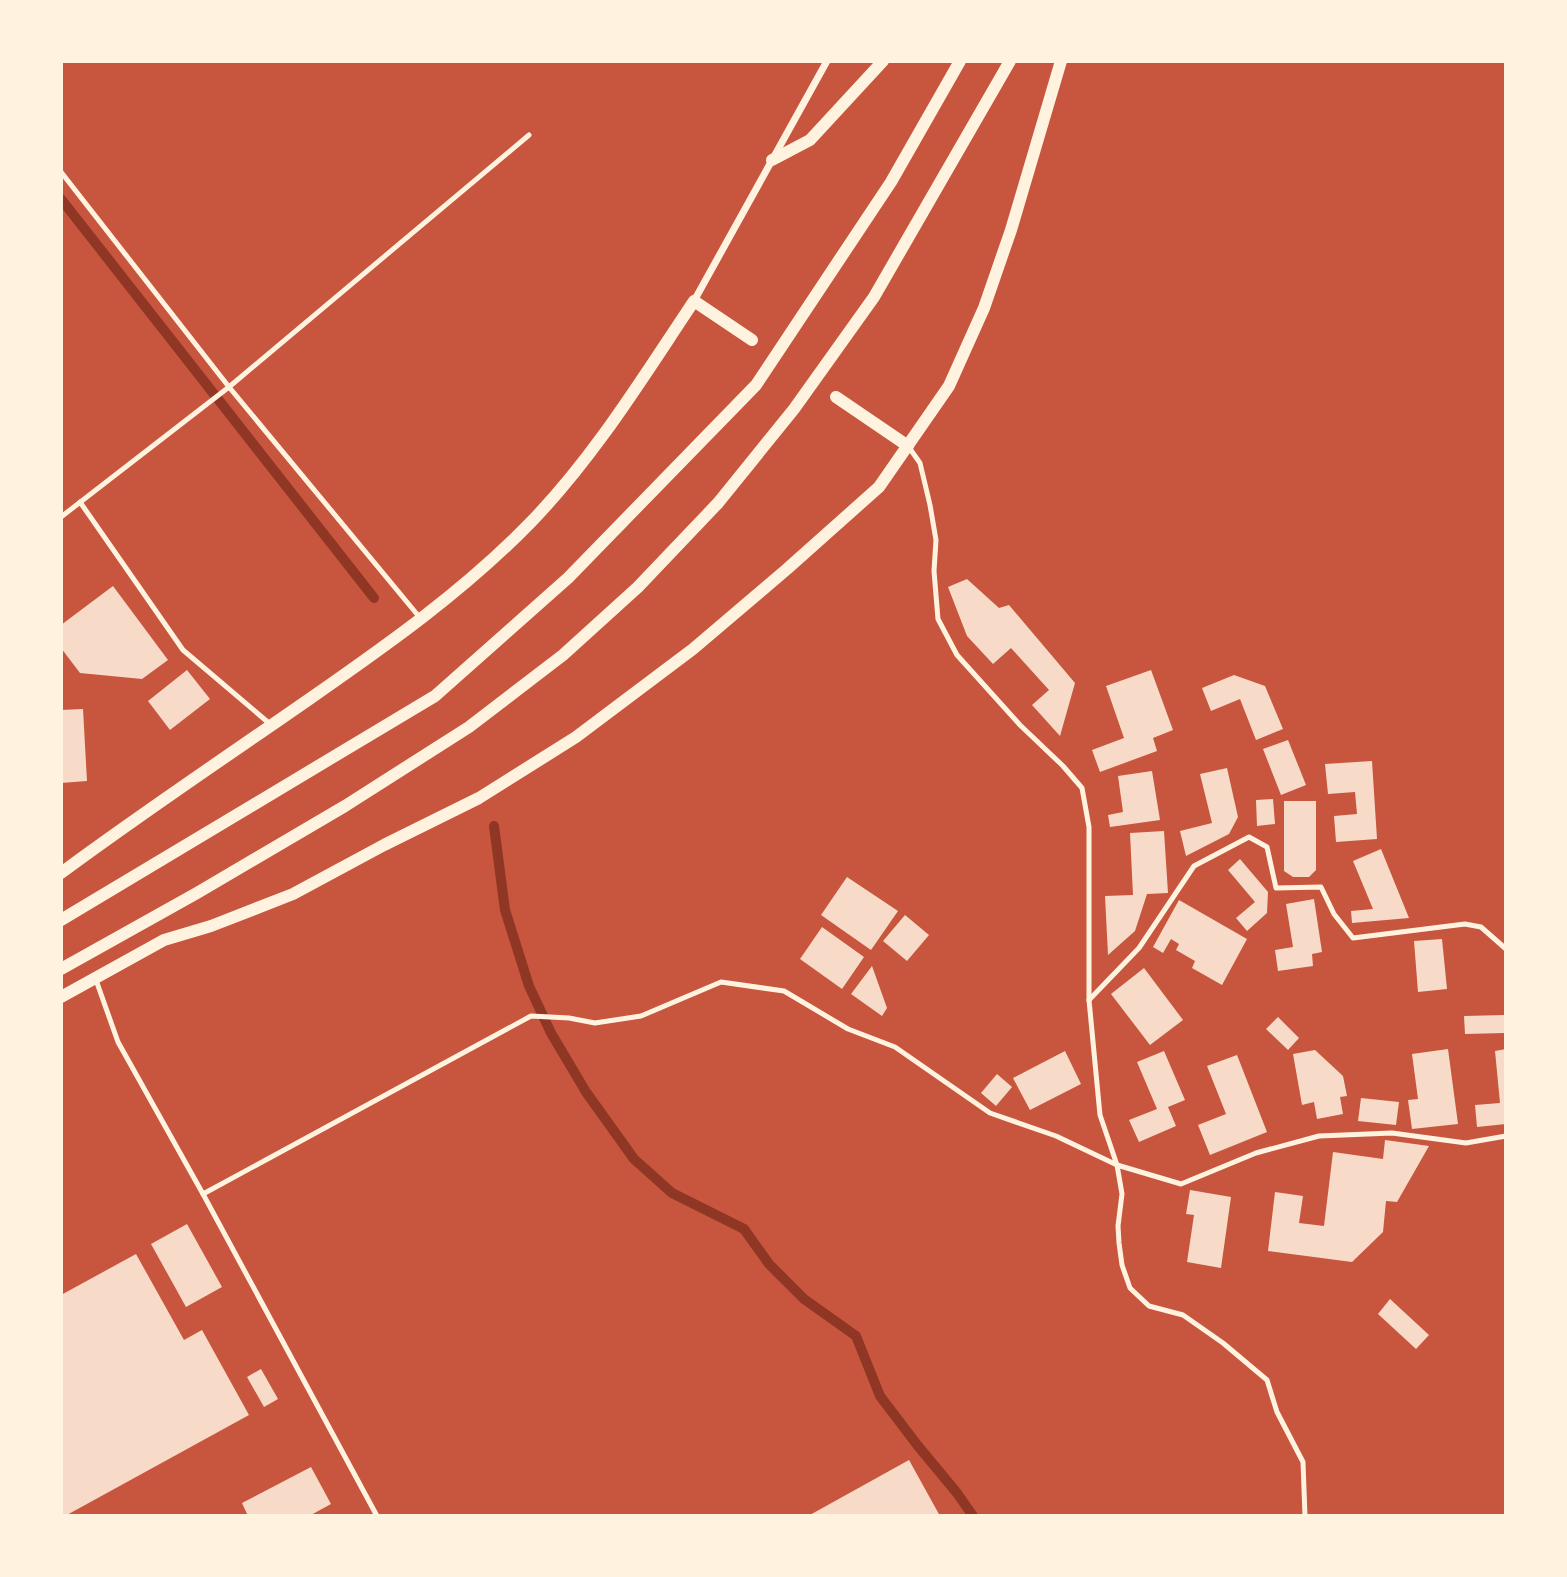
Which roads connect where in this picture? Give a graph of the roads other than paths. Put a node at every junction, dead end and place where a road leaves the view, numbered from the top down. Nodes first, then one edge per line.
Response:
1 (827, 61) edge
2 (883, 61) edge
3 (960, 61) edge
4 (1010, 61) edge
5 (1061, 61) edge
6 (529, 135) dead end
7 (772, 160) junction
8 (61, 172) edge
9 (694, 301) junction
10 (752, 340) dead end
11 (229, 387) junction
12 (836, 397) dead end
13 (908, 446) junction
14 (80, 502) junction
15 (61, 517) edge
16 (421, 619) junction
17 (272, 725) junction
18 (61, 873) edge
19 (61, 920) edge
20 (1506, 949) edge
21 (61, 969) edge
22 (95, 978) junction
23 (61, 997) edge
24 (1089, 1000) junction
25 (1506, 1136) edge
26 (1116, 1165) junction
27 (203, 1194) junction
28 (377, 1516) edge
29 (1305, 1516) edge

1 - 7 street
2 - 7 street
3 - 19 street
4 - 21 street
5 - 13 street
6 - 11 lane
7 - 9 street
8 - 11 lane
9 - 10 street
9 - 16 street
11 - 14 lane
11 - 16 lane
12 - 13 street
13 - 22 street
13 - 24 lane
14 - 15 lane
14 - 17 lane
16 - 17 street
17 - 18 street
20 - 24 lane
22 - 23 street
22 - 27 lane
24 - 26 lane
25 - 26 lane
26 - 27 lane
26 - 29 lane
27 - 28 lane

